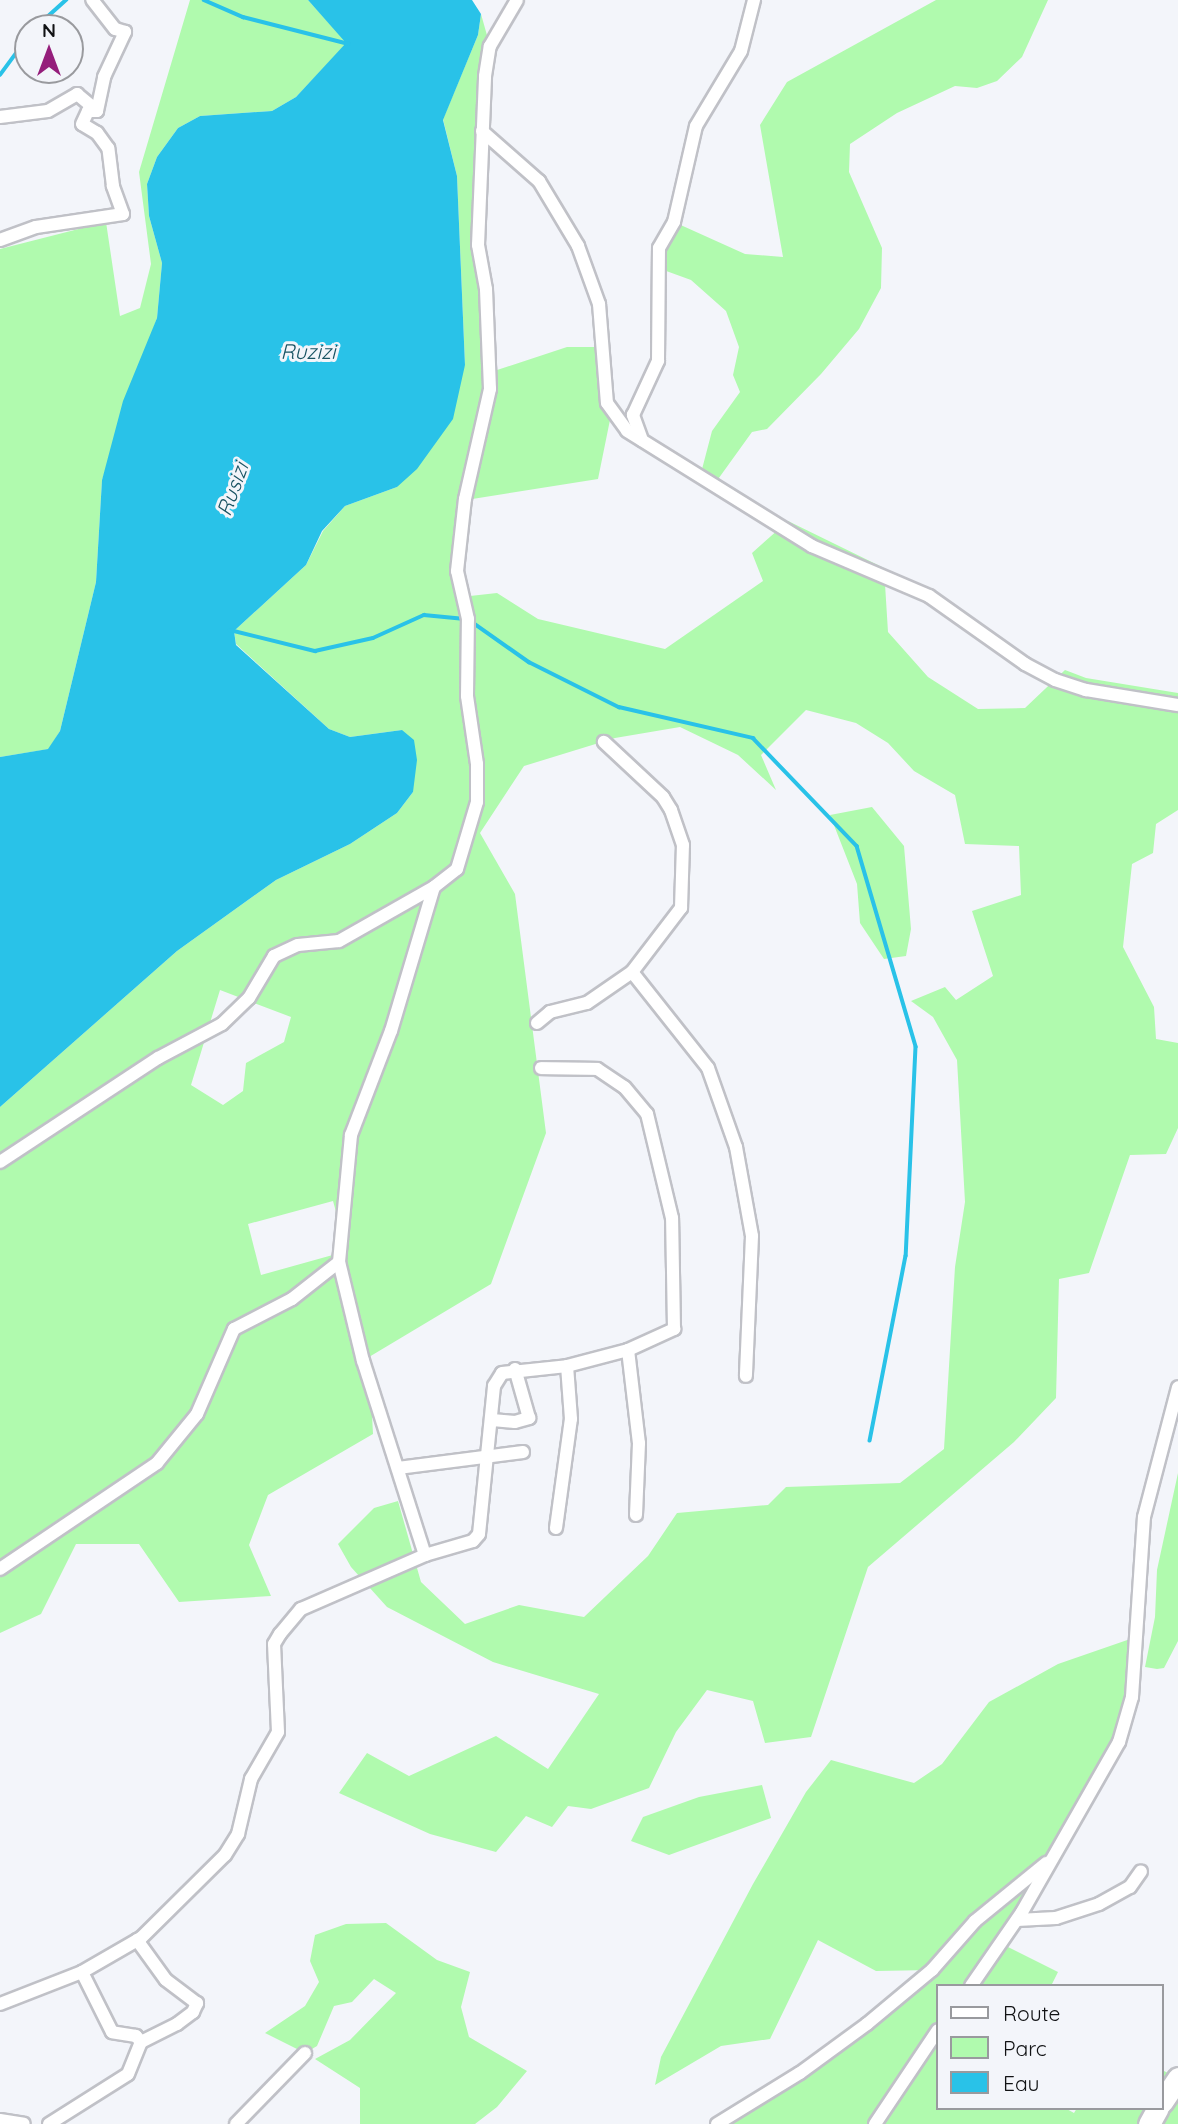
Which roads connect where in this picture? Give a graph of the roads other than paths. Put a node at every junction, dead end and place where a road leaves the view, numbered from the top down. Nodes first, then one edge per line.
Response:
1 (92, 0) edge
2 (517, 0) edge
3 (754, 0) edge
4 (97, 111) junction
5 (0, 117) edge
6 (482, 131) junction
7 (0, 240) edge
8 (642, 440) junction
9 (1178, 705) edge
10 (604, 742) dead end
11 (434, 887) junction
12 (632, 972) junction
13 (537, 1023) dead end
14 (541, 1068) dead end
15 (0, 1162) edge
16 (338, 1262) junction
17 (628, 1350) junction
18 (567, 1366) junction
19 (515, 1369) junction
20 (747, 1376) dead end
21 (1178, 1387) edge
22 (492, 1420) junction
23 (523, 1452) dead end
24 (489, 1453) junction
25 (398, 1468) junction
26 (636, 1515) dead end
27 (556, 1528) dead end
28 (425, 1555) junction
29 (0, 1569) edge
30 (1052, 1858) junction
31 (1141, 1871) dead end
32 (1017, 1920) junction
33 (137, 1940) junction
34 (82, 1972) junction
35 (972, 1984) edge
36 (0, 2004) edge
37 (936, 2033) edge
38 (141, 2042) junction
39 (304, 2053) dead end
40 (1178, 2078) edge
41 (1164, 2099) edge
42 (0, 2120) edge
43 (24, 2124) edge
44 (49, 2124) edge
45 (236, 2124) edge
46 (717, 2124) edge
47 (875, 2124) edge

1 - 4 street
2 - 6 street
3 - 8 street
4 - 5 street
4 - 7 street
6 - 8 street
6 - 11 street
8 - 9 street
10 - 12 street
11 - 15 street
11 - 16 street
12 - 13 street
12 - 20 street
14 - 17 street
16 - 25 street
16 - 29 street
17 - 18 street
17 - 26 street
18 - 19 street
18 - 27 street
19 - 22 street
19 - 22 street
21 - 30 street
22 - 24 street
23 - 24 street
24 - 25 street
24 - 28 street
25 - 28 street
28 - 33 street
30 - 32 street
30 - 46 street
31 - 32 street
32 - 35 street
33 - 34 street
33 - 38 street
34 - 36 street
34 - 38 street
37 - 47 street
38 - 44 street
39 - 45 street
40 - 41 highway
42 - 43 street

